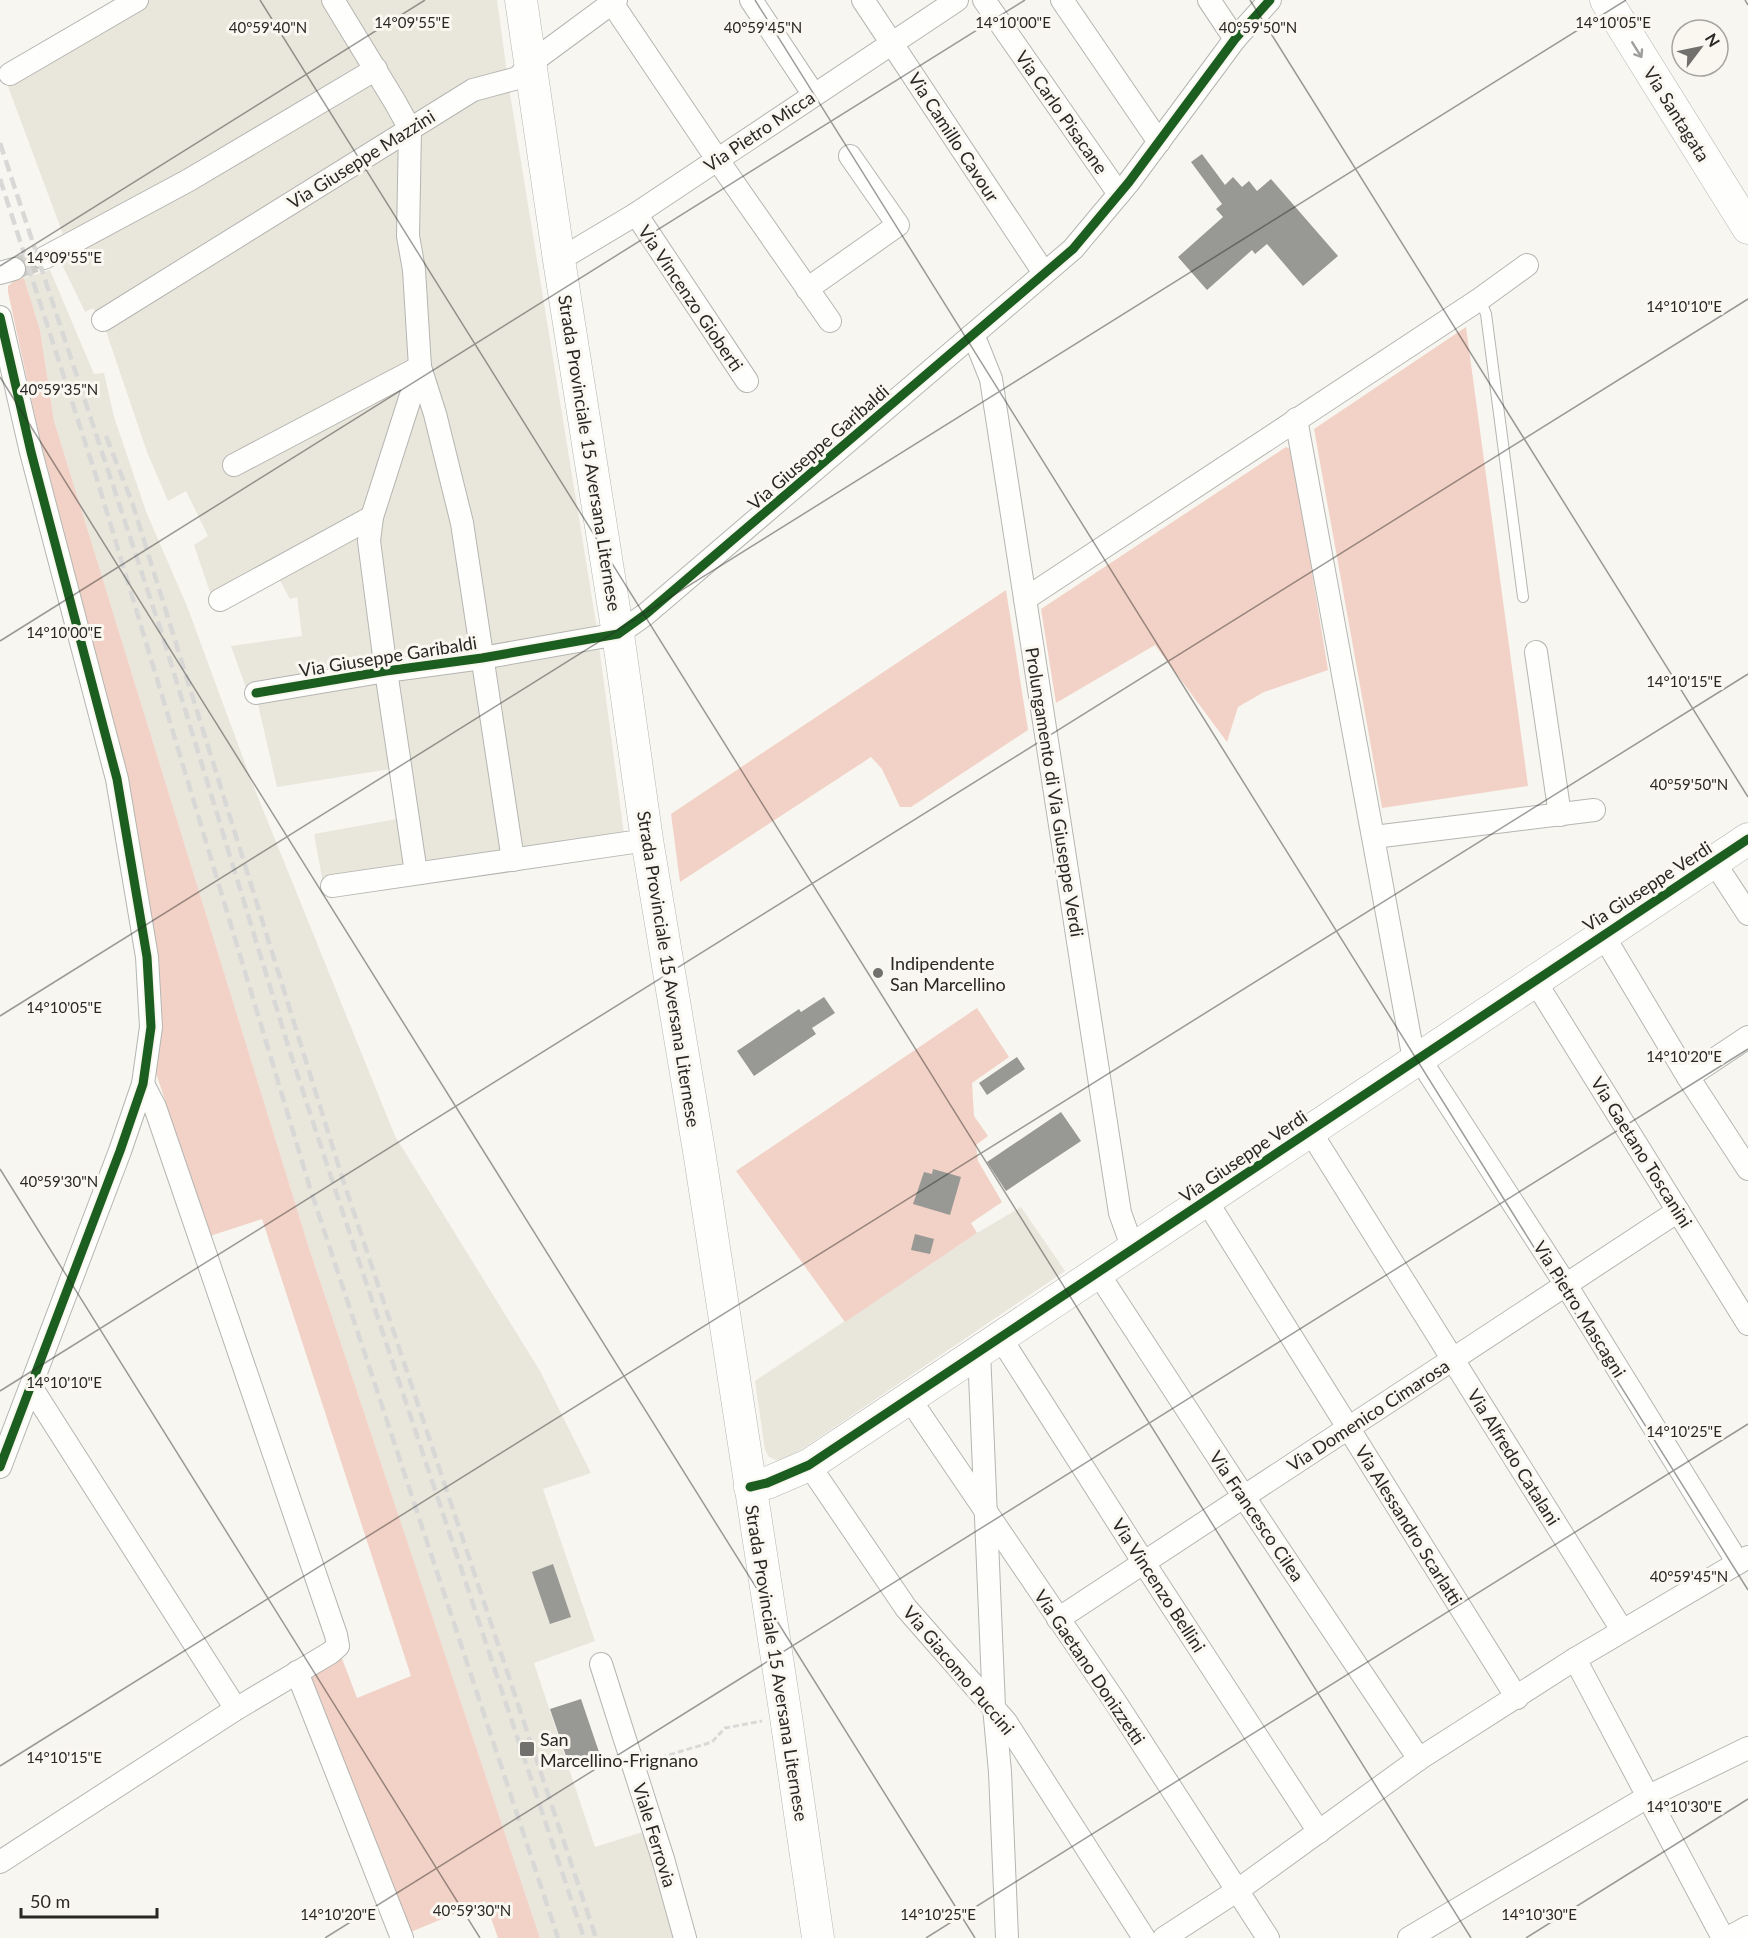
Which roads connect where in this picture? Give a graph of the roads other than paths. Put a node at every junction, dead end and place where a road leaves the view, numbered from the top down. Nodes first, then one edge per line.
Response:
1 (137, 0) edge
2 (333, 0) edge
3 (521, 0) edge
4 (751, 0) edge
5 (863, 0) edge
6 (957, 0) edge
7 (984, 0) edge
8 (1062, 0) edge
9 (1209, 0) edge
10 (1270, 0) edge
11 (1606, 0) edge
12 (614, 1) edge
13 (1235, 39) junction
14 (892, 44) junction
15 (532, 63) junction
16 (376, 69) junction
17 (10, 74) dead end
18 (814, 95) junction
19 (410, 129) junction
20 (1159, 142) junction
21 (850, 156) dead end
22 (717, 159) junction
23 (1119, 194) junction
24 (636, 214) junction
25 (1748, 228) edge
26 (44, 258) tunnel mouth
27 (559, 260) junction
28 (1527, 265) dead end
29 (1044, 273) junction
30 (807, 289) junction
31 (1480, 299) junction
32 (0, 317) edge
33 (103, 320) dead end
34 (830, 321) dead end
35 (971, 336) junction
36 (420, 367) junction
37 (747, 381) dead end
38 (1296, 419) junction
39 (234, 465) dead end
40 (372, 517) junction
41 (1523, 597) dead end
42 (1025, 599) junction
43 (220, 600) dead end
44 (618, 634) junction
45 (1536, 652) dead end
46 (482, 658) junction
47 (386, 671) junction
48 (256, 693) dead end
49 (1594, 810) dead end
50 (1560, 815) junction
51 (1374, 837) junction
52 (1748, 839) edge
53 (647, 840) junction
54 (513, 860) junction
55 (1714, 862) junction
56 (416, 873) junction
57 (332, 886) dead end
58 (1748, 914) edge
59 (1603, 935) junction
60 (1535, 981) junction
61 (1748, 1037) edge
62 (1417, 1059) junction
63 (1688, 1077) junction
64 (143, 1084) junction
65 (1310, 1131) junction
66 (1748, 1169) edge
67 (1206, 1200) junction
68 (1678, 1211) junction
69 (1133, 1249) junction
70 (1098, 1273) junction
71 (1566, 1285) junction
72 (1748, 1324) edge
73 (990, 1344) junction
74 (1452, 1359) junction
75 (31, 1387) junction
76 (909, 1398) junction
77 (1348, 1428) junction
78 (809, 1464) junction
79 (0, 1467) edge
80 (750, 1487) junction
81 (1244, 1497) junction
82 (986, 1513) junction
83 (1743, 1560) edge
84 (1144, 1563) junction
85 (1058, 1619) junction
86 (1622, 1630) junction
87 (1575, 1659) junction
88 (601, 1664) dead end
89 (297, 1672) junction
90 (1517, 1698) junction
91 (994, 1707) junction
92 (236, 1709) junction
93 (1748, 1748) edge
94 (1419, 1759) junction
95 (1649, 1796) junction
96 (1319, 1832) junction
97 (0, 1862) edge
98 (1238, 1890) junction
99 (1748, 1927) edge
100 (402, 1938) edge
101 (684, 1938) edge
102 (818, 1938) edge
103 (1007, 1938) edge
104 (1144, 1938) edge
105 (1164, 1938) edge
106 (1268, 1938) edge
107 (1408, 1938) edge
108 (1726, 1938) edge

1 - 17 street
2 - 16 street
3 - 15 main road, Strada Provinciale 15 Aversana Liternese
4 - 18 street
5 - 14 street, Via Camillo Cavour
6 - 14 street, Via Pietro Micca
7 - 23 street, Via Carlo Pisacane
8 - 20 street
9 - 13 street
10 - 13 street, Via Giuseppe Garibaldi
11 -> 25 main road, Via Santagata
12 - 15 street, Via Giuseppe Mazzini
12 - 22 street
13 - 20 street, Via Giuseppe Garibaldi
14 - 18 street, Via Pietro Micca
14 - 29 street, Via Camillo Cavour
15 - 19 street, Via Giuseppe Mazzini
15 - 27 main road, Strada Provinciale 15 Aversana Liternese
16 - 19 street
16 - 26 street
18 - 22 street, Via Pietro Micca
19 - 33 street, Via Giuseppe Mazzini
19 - 36 street
20 - 23 street, Via Giuseppe Garibaldi
21 - 30 street
22 - 24 street, Via Pietro Micca
22 - 30 street
23 - 29 street, Via Giuseppe Garibaldi
24 - 27 street, Via Pietro Micca
24 - 37 street, Via Vincenzo Gioberti
27 - 44 main road, Strada Provinciale 15 Aversana Liternese
28 - 31 street
29 - 35 street, Via Giuseppe Garibaldi
30 - 34 street
31 - 38 street
31 - 41 lane
32 - 64 street
35 - 42 street, Prolungamento di Via Giuseppe Verdi
35 - 44 street, Via Giuseppe Garibaldi
36 - 39 street
36 - 40 street
36 - 46 street
38 - 42 street
38 - 51 street
40 - 43 street
40 - 47 street
42 - 69 street, Prolungamento di Via Giuseppe Verdi
44 - 46 street, Via Giuseppe Garibaldi
44 - 53 main road, Strada Provinciale 15 Aversana Liternese
45 - 50 street
46 - 47 street, Via Giuseppe Garibaldi
46 - 54 street
47 - 48 street, Via Giuseppe Garibaldi
47 - 56 street
49 - 50 street
50 - 51 street
51 - 62 street
52 - 55 main road, Via Giuseppe Verdi
53 - 54 street
53 - 80 main road, Strada Provinciale 15 Aversana Liternese
54 - 56 street
55 - 58 street
55 - 59 main road, Via Giuseppe Verdi
56 - 57 street
59 - 60 main road, Via Giuseppe Verdi
59 - 63 street
60 - 62 main road, Via Giuseppe Verdi
60 - 68 street, Via Gaetano Toscanini
61 - 63 street
62 - 65 main road, Via Giuseppe Verdi
62 - 71 street, Via Pietro Mascagni
63 - 66 street
64 - 75 street
64 - 89 street
65 - 67 main road, Via Giuseppe Verdi
65 - 74 street, Via Alfredo Catalani
67 - 69 main road, Via Giuseppe Verdi
67 - 77 street, Via Alessandro Scarlatti
68 - 71 street, Via Domenico Cimarosa
68 - 72 street, Via Gaetano Toscanini
69 - 70 main road, Via Giuseppe Verdi
70 - 73 main road, Via Giuseppe Verdi
70 - 81 street, Via Francesco Cilea
71 - 74 street, Via Domenico Cimarosa
71 - 83 street, Via Pietro Mascagni
73 - 76 main road, Via Giuseppe Verdi
73 - 82 street
73 - 84 street, Via Vincenzo Bellini
74 - 77 street, Via Domenico Cimarosa
74 - 86 street, Via Alfredo Catalani
75 - 79 street
75 - 92 street
76 - 78 main road, Via Giuseppe Verdi
76 - 82 street, Via Gaetano Donizzetti
77 - 81 street, Via Domenico Cimarosa
77 - 90 street, Via Alessandro Scarlatti
78 - 80 main road, Via Giuseppe Verdi
78 - 91 street, Via Giacomo Puccini
80 - 102 main road, Strada Provinciale 15 Aversana Liternese
81 - 84 street, Via Domenico Cimarosa
81 - 94 street, Via Francesco Cilea
82 - 85 street, Via Gaetano Donizzetti
82 - 91 street
83 - 86 street
84 - 85 street, Via Domenico Cimarosa
84 - 96 street, Via Vincenzo Bellini
85 - 98 street, Via Gaetano Donizzetti
86 - 87 street
87 - 90 street
87 - 95 street
88 - 101 street, Viale Ferrovia
89 - 92 street
89 - 100 street
90 - 94 street
91 - 103 street
91 - 104 street, Via Giacomo Puccini
92 - 97 street
93 - 95 street
94 - 96 street
95 - 107 street
95 - 108 street
96 - 98 street
98 - 105 street
98 - 106 street, Via Gaetano Donizzetti
99 - 108 street

